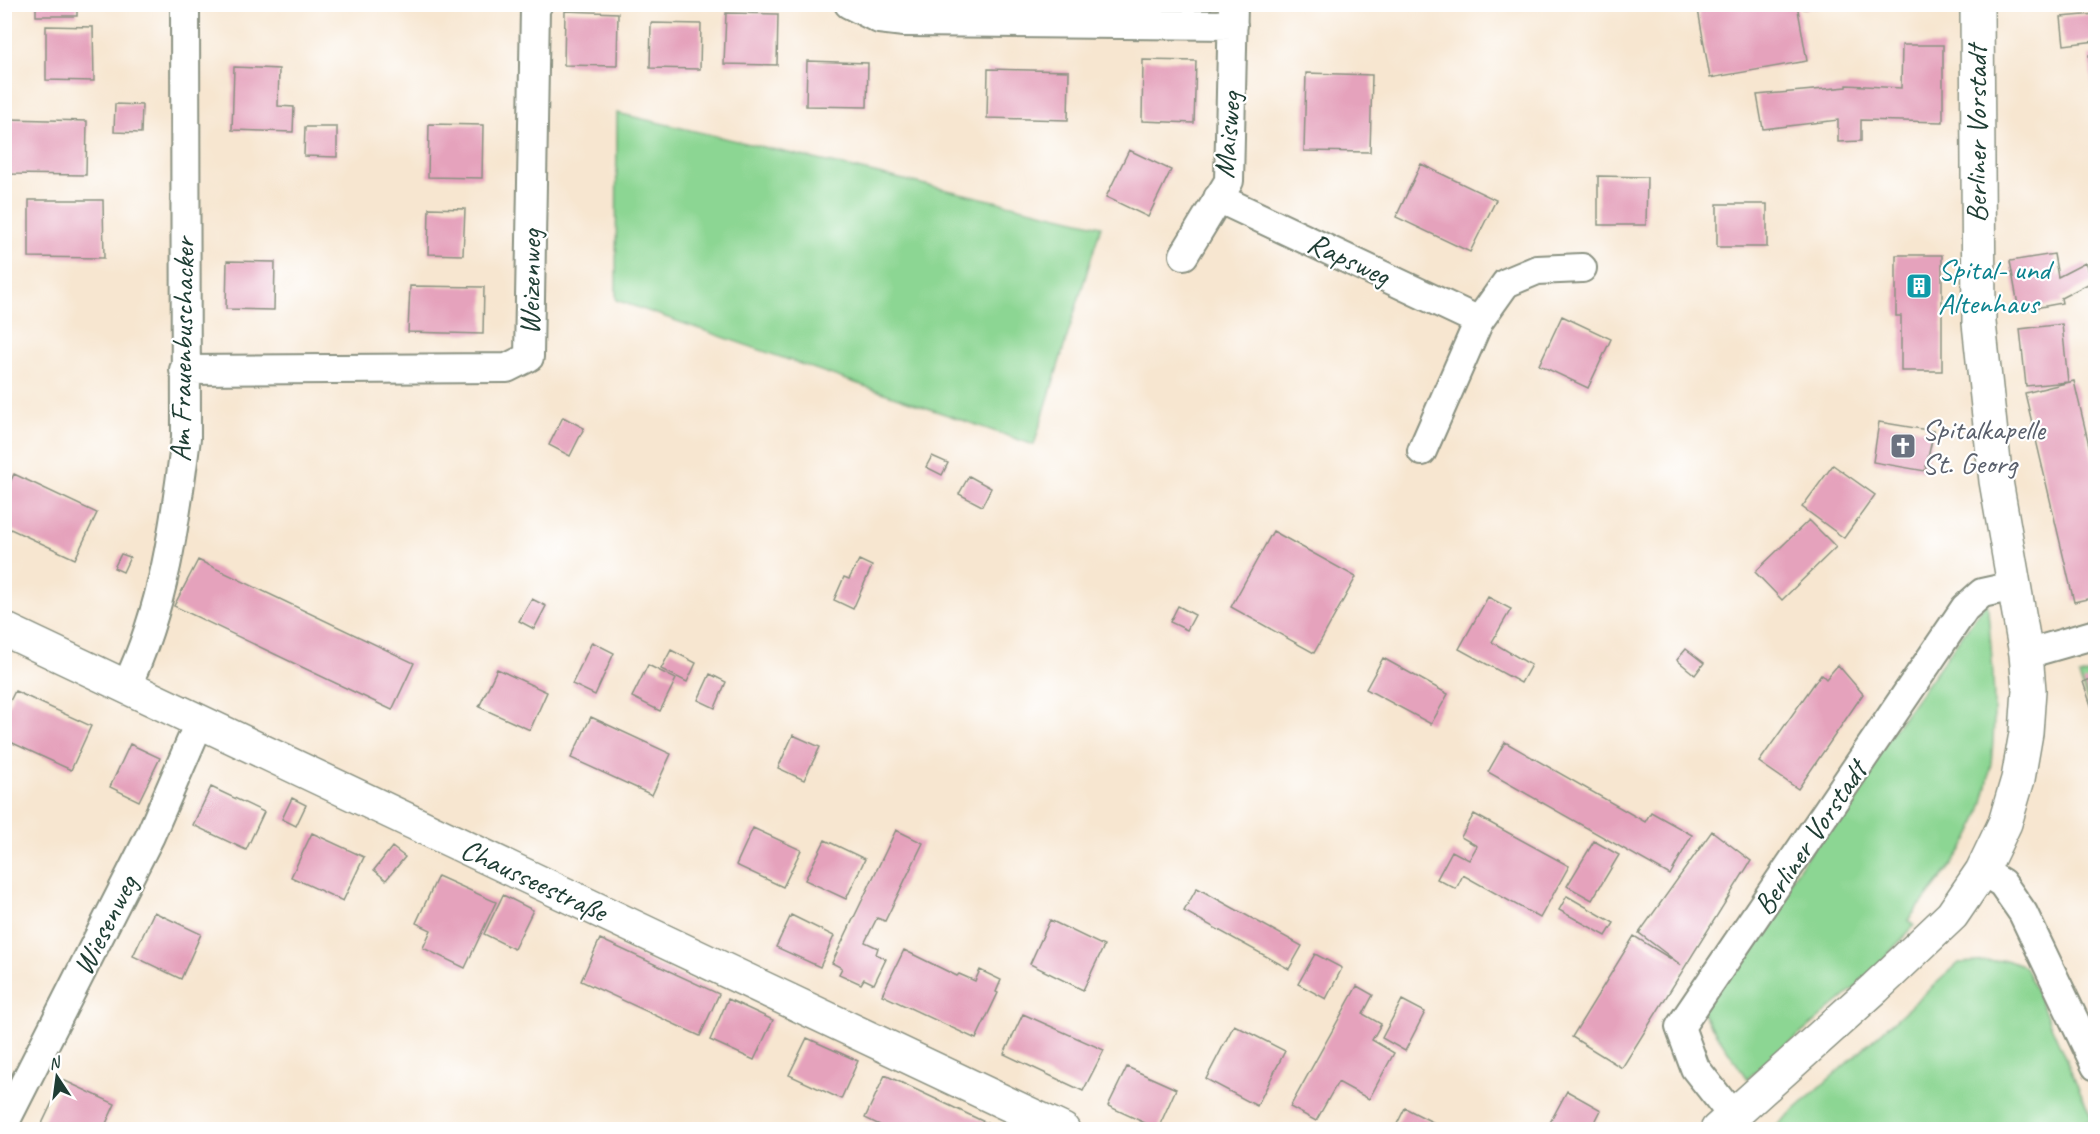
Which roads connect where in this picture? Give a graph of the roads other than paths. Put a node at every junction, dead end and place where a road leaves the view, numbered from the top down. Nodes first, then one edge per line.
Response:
1 (185, 4) edge
2 (538, 4) edge
3 (849, 4) edge
4 (1977, 4) edge
5 (1233, 15) edge
6 (1218, 198) junction
7 (1184, 255) dead end
8 (1582, 268) dead end
9 (1479, 321) junction
10 (184, 370) junction
11 (1422, 451) dead end
12 (2014, 586) junction
13 (4, 629) edge
14 (2096, 634) edge
15 (2026, 654) junction
16 (126, 687) junction
17 (199, 723) junction
18 (1982, 871) junction
19 (2096, 1066) edge
20 (1724, 1122) edge
21 (4, 1124) edge
22 (1063, 1130) edge

1 - 10 street, Am Frauenbuschacker
2 - 10 street, Weizenweg
3 - 5 street
4 - 12 main road, Berliner Vorstadt
5 - 6 street, Maisweg
6 - 7 street, Maisweg
6 - 9 street, Rapsweg
8 - 9 street
9 - 11 street
10 - 16 street, Am Frauenbuschacker
12 - 15 main road, Berliner Vorstadt
12 - 20 street, Berliner Vorstadt
13 - 16 main road, Chausseestraße
14 - 15 street
15 - 18 main road, Berliner Vorstadt
16 - 17 main road, Chausseestraße
17 - 21 street, Wiesenweg
17 - 22 main road, Chausseestraße
18 - 19 street
18 - 20 main road, Berliner Vorstadt

